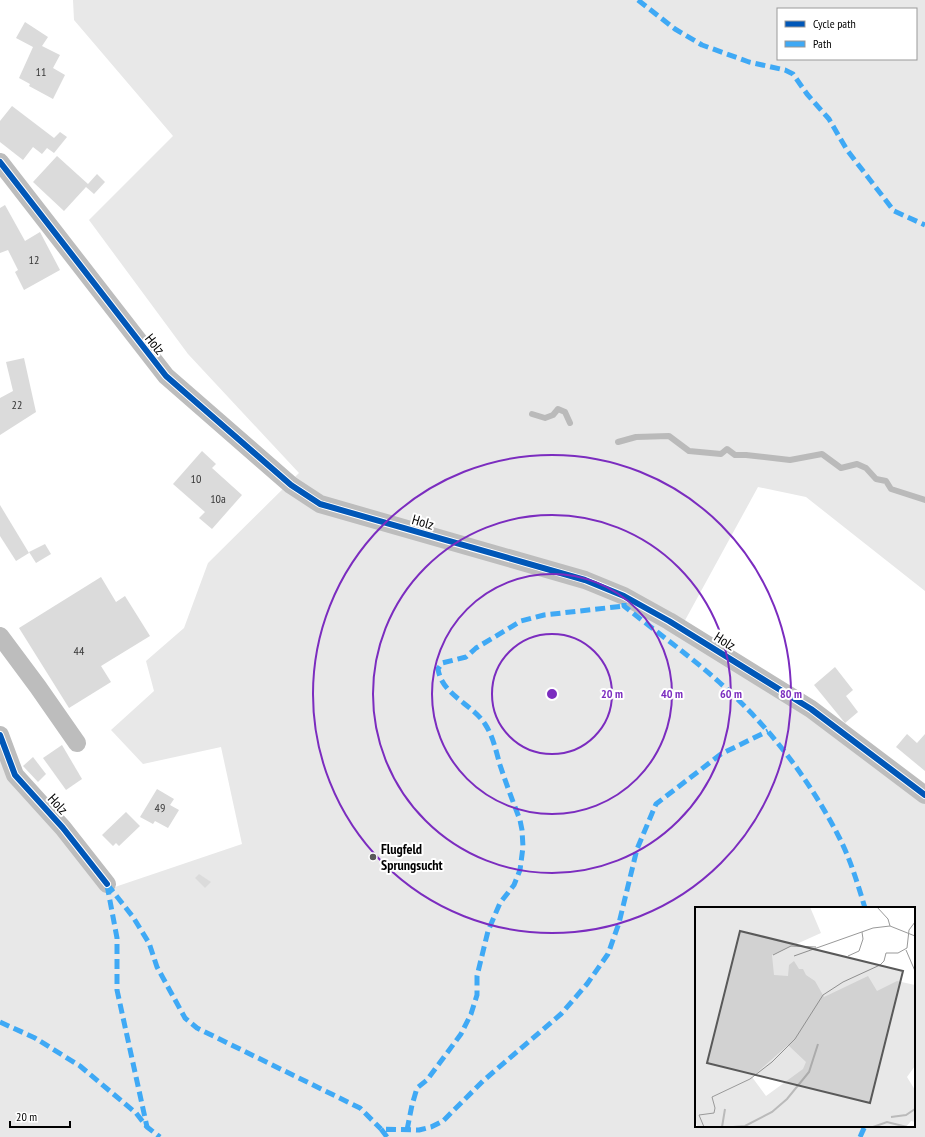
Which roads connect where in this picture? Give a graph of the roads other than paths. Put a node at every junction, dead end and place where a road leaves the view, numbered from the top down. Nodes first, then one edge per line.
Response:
1 (0, 162) edge
2 (0, 636) edge
3 (0, 735) edge
4 (77, 743) dead end
5 (925, 795) edge
6 (107, 884) dead end

1 - 5 street, Holz
2 - 4 street
3 - 6 street, Holz

